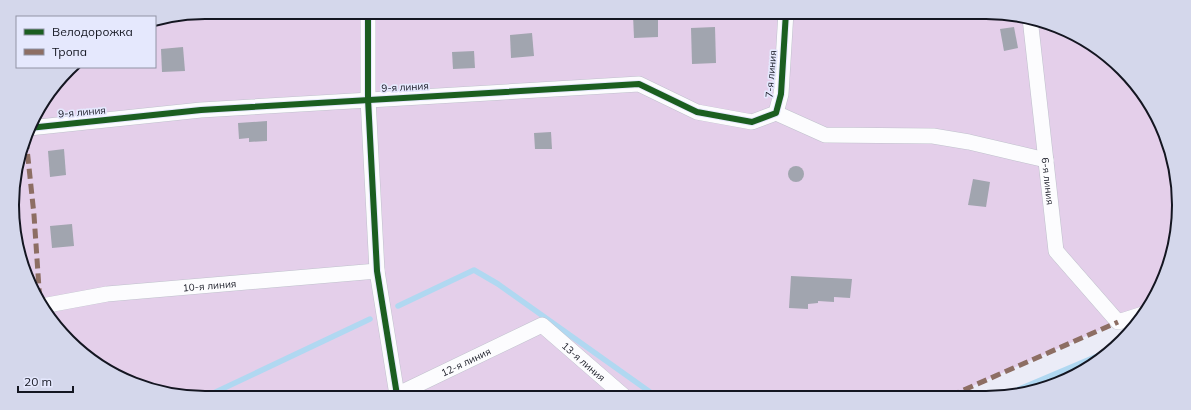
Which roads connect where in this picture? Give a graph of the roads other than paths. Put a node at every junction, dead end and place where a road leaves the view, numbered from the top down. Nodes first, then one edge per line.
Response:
1 (368, 19) edge
2 (785, 19) edge
3 (1031, 24) edge
4 (368, 99) junction
5 (776, 113) junction
6 (752, 122) joint
7 (36, 127) edge
8 (1046, 160) junction
9 (377, 271) junction
10 (48, 305) edge
11 (1135, 317) edge
12 (542, 325) joint
13 (392, 391) edge
14 (403, 391) edge
15 (618, 391) edge

1 - 4 street
2 - 5 street, 7-я линия
3 - 8 street, 6-я линия
4 - 6 street, 9-я линия
4 - 7 street, 9-я линия
4 - 9 street
5 - 6 street, 7-я линия
5 - 8 street
8 - 11 street, 6-я линия
9 - 10 street, 10-я линия
9 - 13 street
12 - 14 street, 12-я линия
12 - 15 street, 13-я линия

